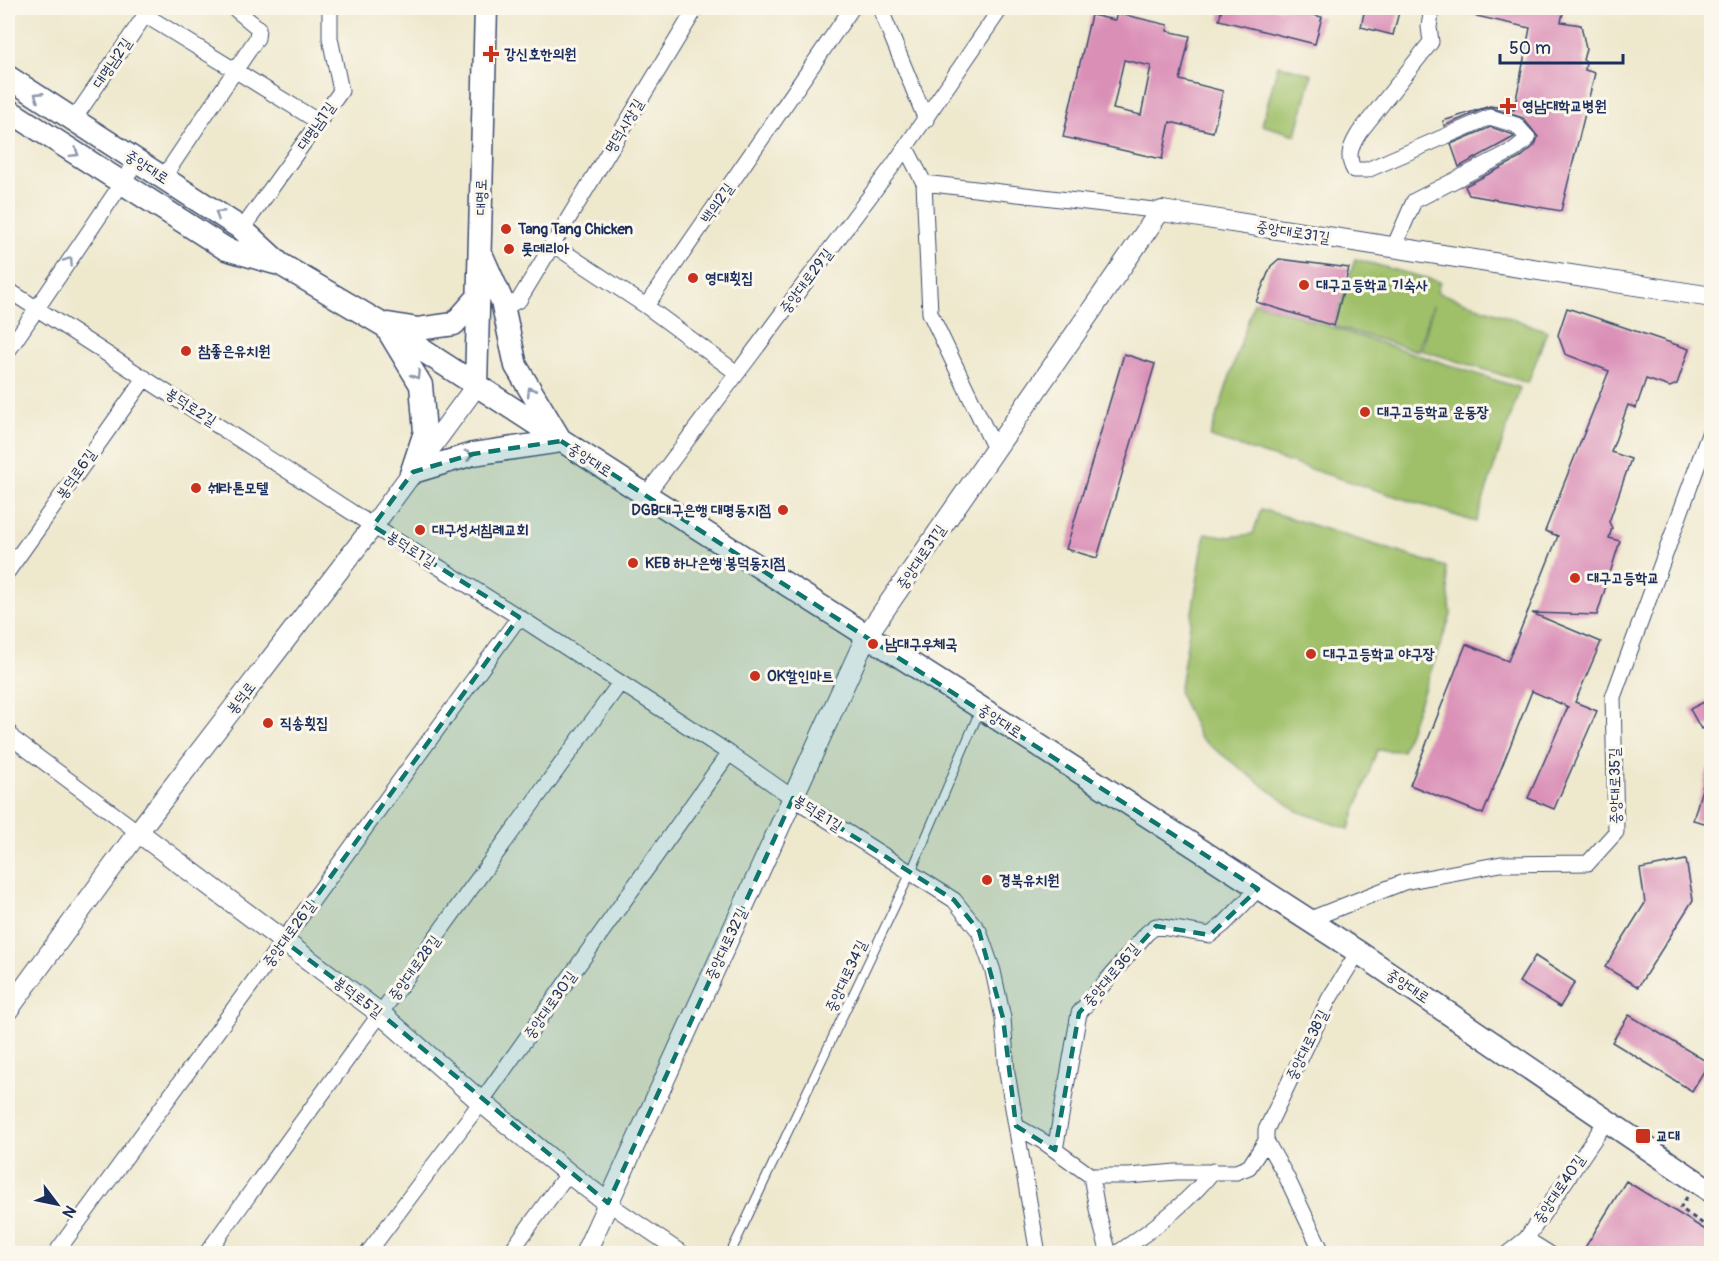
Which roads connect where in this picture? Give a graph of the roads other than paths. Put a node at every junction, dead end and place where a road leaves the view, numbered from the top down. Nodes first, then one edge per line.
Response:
1 (234, 8) edge
2 (330, 8) edge
3 (486, 8) edge
4 (696, 8) edge
5 (852, 8) edge
6 (880, 8) edge
7 (1001, 8) edge
8 (1432, 8) edge
9 (147, 11) edge
10 (234, 70) junction
11 (8, 77) edge
12 (8, 110) edge
13 (74, 119) junction
14 (926, 120) junction
15 (319, 122) junction
16 (906, 148) junction
17 (137, 161) junction
18 (164, 178) junction
19 (122, 183) junction
20 (924, 183) junction
21 (1162, 211) junction
22 (242, 229) junction
23 (552, 244) junction
24 (1394, 248) junction
25 (480, 252) junction
26 (280, 264) junction
27 (8, 290) edge
28 (479, 296) junction
29 (1712, 297) edge
30 (646, 306) junction
31 (503, 308) junction
32 (36, 309) junction
33 (383, 324) junction
34 (8, 351) edge
35 (737, 373) junction
36 (145, 378) junction
37 (476, 386) junction
38 (1712, 426) edge
39 (561, 441) junction
40 (995, 449) junction
41 (412, 473) junction
42 (646, 495) junction
43 (373, 526) junction
44 (8, 571) edge
45 (519, 616) junction
46 (867, 635) junction
47 (620, 683) junction
48 (981, 708) junction
49 (8, 731) edge
50 (729, 753) junction
51 (793, 798) junction
52 (138, 832) junction
53 (910, 872) junction
54 (1258, 889) junction
55 (1308, 920) junction
56 (284, 941) junction
57 (1358, 952) junction
58 (8, 1010) edge
59 (381, 1014) junction
60 (481, 1102) junction
61 (1607, 1120) junction
62 (1016, 1126) junction
63 (1266, 1141) junction
64 (1055, 1150) junction
65 (1213, 1171) junction
66 (568, 1173) junction
67 (1091, 1176) junction
68 (1704, 1187) edge
69 (608, 1203) junction
70 (1526, 1239) junction
71 (60, 1252) edge
72 (206, 1254) edge
73 (367, 1254) edge
74 (509, 1254) edge
75 (585, 1254) edge
76 (683, 1254) edge
77 (730, 1254) edge
78 (1038, 1254) edge
79 (1109, 1254) edge
80 (1116, 1254) edge
81 (1323, 1254) edge
82 (1508, 1254) edge
83 (1550, 1254) edge

1 - 10 street
2 - 15 street, 대명남1길
3 - 25 main road, 대명로
4 - 23 street, 명덕시장길
5 - 30 street, 백의2길
6 - 14 street
7 - 14 street, 중앙대로29길
8 - 24 street
9 - 10 street
9 - 13 street, 대명남2길
10 - 15 street
10 - 18 street
13 -> 11 main road, 중앙대로
12 -> 19 main road, 중앙대로
13 - 17 main road, 중앙대로
14 - 16 street, 중앙대로29길
15 - 22 street, 대명남1길
16 - 20 street
16 - 35 street, 중앙대로29길
17 - 18 main road, 중앙대로
17 - 19 street
22 -> 18 main road, 중앙대로
19 - 26 main road, 중앙대로
32 -> 19 street
20 - 21 street
20 - 40 street
21 - 24 street, 중앙대로31길
21 - 40 street, 중앙대로31길
22 - 26 main road, 중앙대로
23 - 30 street
23 - 31 street, 명덕시장길
24 - 29 street, 중앙대로31길
25 - 28 main road, 대명로
25 - 31 main road
26 - 33 main road, 중앙대로
27 - 32 street, 봉덕로2길
28 - 33 main road
28 - 37 main road, 대명로
30 - 35 street
39 -> 31 main road
32 - 34 street
32 - 36 street, 봉덕로2길
33 - 37 main road, 중앙대로
33 -> 41 main road
35 - 42 street, 중앙대로29길
36 - 43 street, 봉덕로2길
36 - 44 street, 봉덕로6길
37 - 39 main road, 중앙대로
37 - 41 street, 봉덕로
38 - 55 street, 중앙대로35길
41 -> 39 main road
39 - 42 main road, 중앙대로
40 - 46 street, 중앙대로31길
41 - 43 street, 봉덕로
42 - 46 main road, 중앙대로
43 - 45 street, 봉덕로1길
43 - 52 street, 봉덕로
45 - 47 street, 봉덕로1길
45 - 56 street, 중앙대로26길
46 - 48 main road, 중앙대로
46 - 51 street, 중앙대로32길
47 - 50 street, 봉덕로1길
47 - 59 street, 중앙대로28길
48 - 53 lane, 중앙대로34길
48 - 54 main road, 중앙대로
49 - 52 street
50 - 51 street, 봉덕로1길
50 - 60 street, 중앙대로30길
51 - 53 street, 봉덕로1길
51 - 69 street, 중앙대로32길
52 - 56 street, 봉덕로5길
52 - 58 street, 봉덕로
53 - 62 street, 봉덕로1길
53 - 77 lane, 중앙대로34길
54 - 55 main road, 중앙대로
54 - 64 street, 중앙대로36길
55 - 57 main road, 중앙대로
56 - 59 street, 봉덕로5길
56 - 71 street, 중앙대로26길
57 - 61 main road, 중앙대로
57 - 63 street, 중앙대로38길
59 - 60 street, 봉덕로5길
59 - 72 street, 중앙대로28길
60 - 66 street, 봉덕로5길
60 - 73 street, 중앙대로30길
61 - 68 main road, 중앙대로
61 - 70 street, 중앙대로40길
62 - 64 street
62 - 78 street, 봉덕로1길
63 - 65 street, 중앙대로38길
63 - 81 street
64 - 67 street
65 - 67 street, 중앙대로38길
65 - 80 street
66 - 69 street, 봉덕로5길
66 - 74 street
67 - 79 street
69 - 75 street, 중앙대로32길
69 - 76 street, 봉덕로5길
70 - 82 street, 중앙대로40길
70 - 83 street

